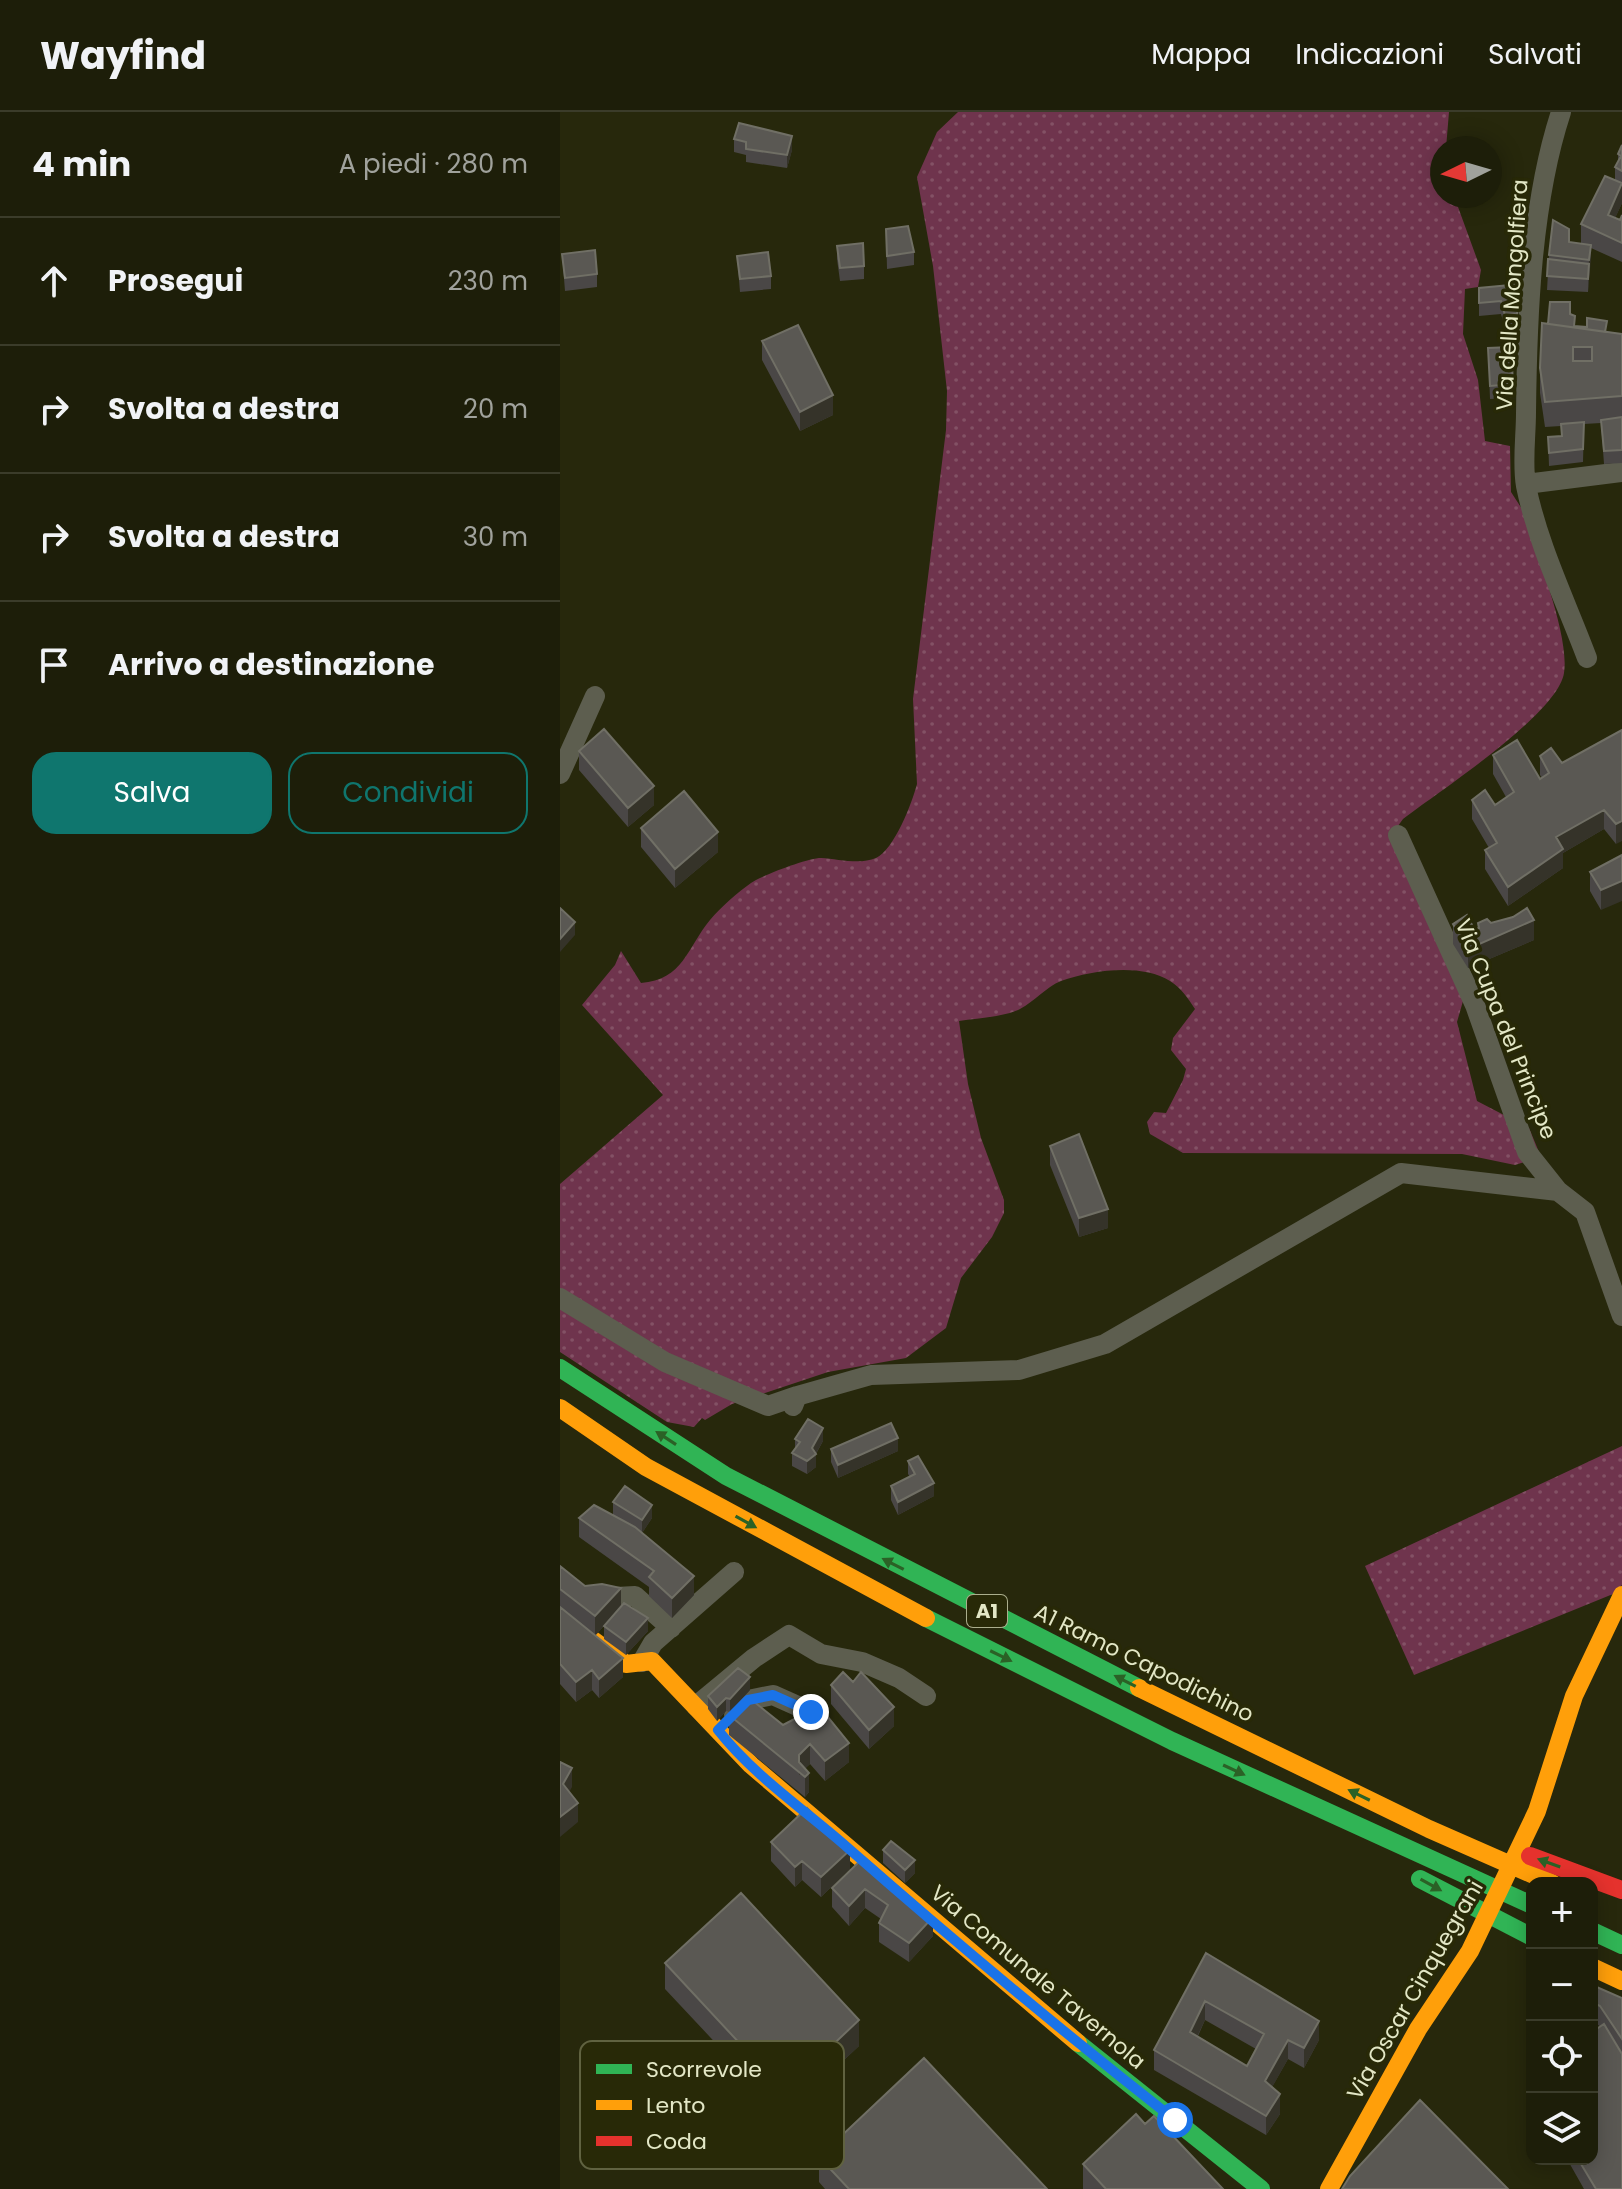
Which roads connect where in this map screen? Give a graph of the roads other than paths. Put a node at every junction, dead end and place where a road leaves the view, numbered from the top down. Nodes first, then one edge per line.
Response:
1 (1561, 112) edge
2 (1622, 472) edge
3 (1526, 484) junction
4 (1587, 658) dead end
5 (595, 696) dead end
6 (560, 774) edge
7 (1398, 835) dead end
8 (1558, 1191) junction
9 (560, 1298) edge
10 (1622, 1316) edge
11 (560, 1368) edge
12 (560, 1408) edge
13 (734, 1572) dead end
14 (584, 1590) edge
15 (1622, 1595) edge
16 (560, 1616) edge
17 (671, 1628) junction
18 (642, 1662) junction
19 (926, 1696) dead end
20 (696, 1706) junction
21 (811, 1712) edge
22 (718, 1730) junction
23 (1320, 1810) junction
24 (1429, 1829) junction
25 (1375, 1854) dead end
26 (1399, 1867) dead end
27 (1538, 1877) edge
28 (1622, 1890) edge
29 (1526, 1902) edge
30 (1526, 1934) edge
31 (1598, 1934) edge
32 (1622, 1945) edge
33 (1598, 1970) edge
34 (1622, 1981) edge
35 (1261, 2189) edge
36 (1329, 2189) edge

1 - 3 street, Via della Mongolfiera
2 - 3 street
3 - 4 street, Via della Mongolfiera
5 - 6 street
7 - 8 street, Via Cupa del Principe
8 - 9 street
8 - 10 street, Via Cupa del Principe
24 -> 11 main road, A1 Ramo Capodichino / A1
12 -> 23 main road, A1
13 - 17 street
14 - 17 street
15 - 36 main road, Via Oscar Cinquegrani
16 - 18 main road, Via Comunale Tavernola
17 - 18 street
18 - 20 main road, Via Comunale Tavernola
19 - 20 street
20 - 22 main road, Via Comunale Tavernola
21 - 22 street
22 - 35 main road, Via Comunale Tavernola
23 - 25 main road
23 - 29 main road, A1
24 - 27 main road, A1 Ramo Capodichino / A1
28 -> 24 main road
26 -> 30 main road
31 - 32 main road
33 - 34 main road

